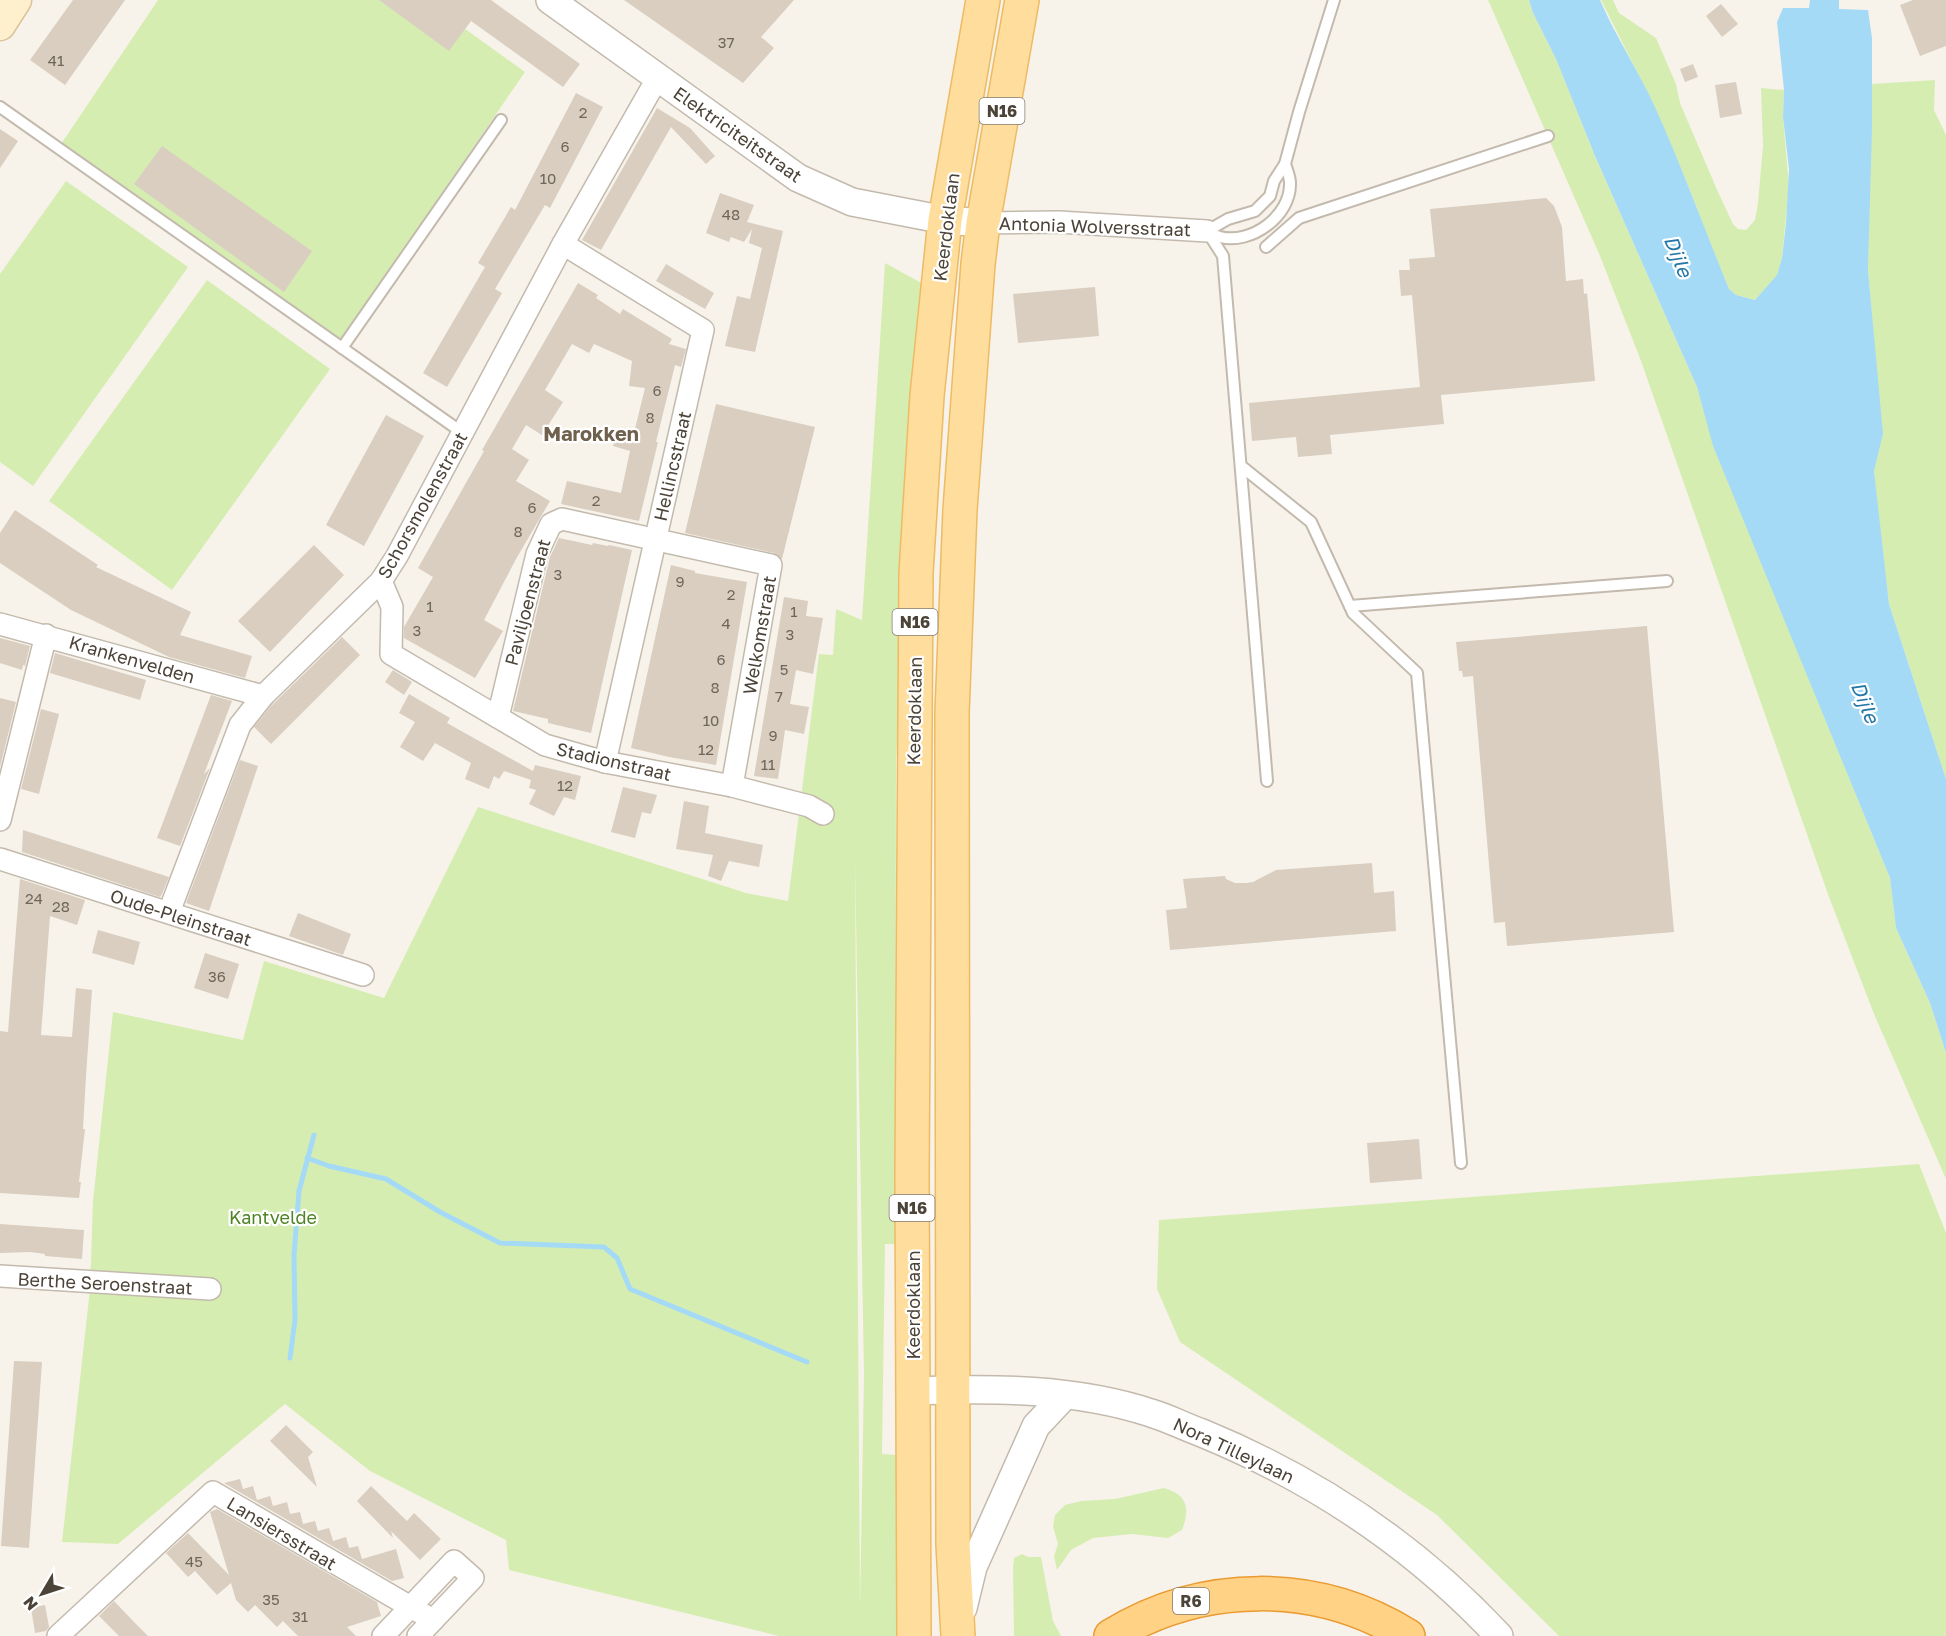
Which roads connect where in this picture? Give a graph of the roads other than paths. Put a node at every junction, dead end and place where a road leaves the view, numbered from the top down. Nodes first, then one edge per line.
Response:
1 (16, 0) edge
2 (550, 0) edge
3 (982, 0) edge
4 (1022, 0) edge
5 (1334, 0) edge
6 (0, 25) edge
7 (658, 77) junction
8 (0, 107) edge
9 (501, 120) dead end
10 (1548, 136) dead end
11 (1285, 165) junction
12 (945, 220) junction
13 (983, 223) junction
14 (1207, 231) junction
15 (563, 244) junction
16 (1266, 247) dead end
17 (342, 348) junction
18 (463, 433) junction
19 (1241, 466) junction
20 (656, 540) junction
21 (381, 581) junction
22 (1667, 581) dead end
23 (1350, 606) junction
24 (0, 624) edge
25 (46, 635) junction
26 (263, 696) junction
27 (498, 717) junction
28 (605, 762) junction
29 (1267, 781) dead end
30 (732, 786) junction
31 (823, 814) dead end
32 (0, 820) edge
33 (0, 859) edge
34 (169, 912) junction
35 (363, 975) dead end
36 (1461, 1163) dead end
37 (0, 1276) edge
38 (210, 1289) dead end
39 (954, 1389) junction
40 (913, 1391) junction
41 (1065, 1395) junction
42 (410, 1608) junction
43 (433, 1620) junction
44 (958, 1633) edge
45 (58, 1636) edge
46 (383, 1636) edge
47 (418, 1636) edge
48 (914, 1636) edge
49 (1111, 1636) edge
50 (1408, 1636) edge
51 (1499, 1636) edge

1 - 6 main road
2 - 7 street, Elektriciteitstraat
3 - 12 main road, Keerdoklaan / N16
4 - 13 main road, Keerdoklaan / N16
5 - 11 lane
7 - 12 street, Elektriciteitstraat
7 - 15 street, Schorsmolenstraat
8 - 17 lane
9 - 17 lane
10 - 16 lane
11 - 14 lane
11 - 14 lane
12 - 13 street, Elektriciteitstraat
12 - 40 main road, Keerdoklaan / N16
13 - 14 street, Antonia Wolversstraat
13 - 39 main road, Keerdoklaan / N16
14 - 19 lane
15 - 18 street, Schorsmolenstraat
15 - 20 street, Hellincstraat
17 - 18 lane
18 - 21 street, Schorsmolenstraat
19 - 23 lane
19 - 29 lane
20 - 27 street, Paviljoenstraat
20 - 28 street, Hellincstraat
20 - 30 street, Welkomstraat
21 - 26 street, Schorsmolenstraat
21 - 27 street, Stadionstraat
22 - 23 lane
23 - 36 lane
24 - 25 street, Krankenvelden
25 - 26 street, Krankenvelden
25 - 32 street
26 - 34 street, Schorsmolenstraat
27 - 28 street, Stadionstraat
28 - 30 street, Stadionstraat
30 - 31 street, Stadionstraat
33 - 34 street, Oude-Pleinstraat
34 - 35 street, Oude-Pleinstraat
37 - 38 street, Berthe Seroenstraat
39 - 40 street, Nora Tilleylaan
39 - 41 street, Nora Tilleylaan
39 - 44 main road, N16
40 - 48 main road, N16
41 - 44 street
41 - 51 street, Nora Tilleylaan
42 - 43 street, Lansiersstraat
42 - 43 street
42 - 45 street, Lansiersstraat
42 - 46 street
43 - 47 street
49 - 50 highway, R6

